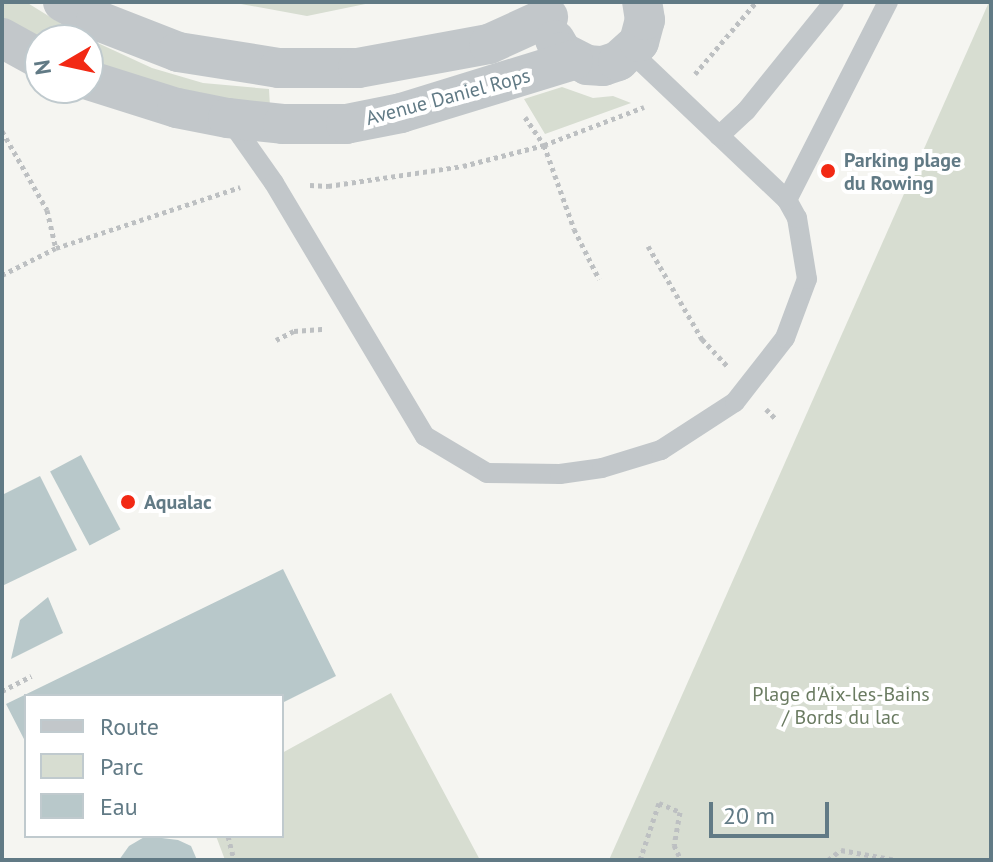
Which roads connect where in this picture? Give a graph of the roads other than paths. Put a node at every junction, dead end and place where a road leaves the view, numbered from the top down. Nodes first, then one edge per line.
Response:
1 (63, 2) edge
2 (834, 2) edge
3 (888, 2) edge
4 (550, 10) edge
5 (645, 19) edge
6 (2, 38) edge
7 (24, 50) edge
8 (573, 60) junction
9 (104, 85) edge
10 (228, 118) junction
11 (719, 136) junction
12 (792, 209) junction

1 - 4 street, Avenue Daniel Rops
2 - 11 lane
3 - 12 lane
4 - 8 street
5 - 8 street
5 - 11 lane
6 - 7 street
8 - 10 street, Avenue Daniel Rops
9 - 10 street, Avenue Daniel Rops
10 - 12 lane
11 - 12 lane

